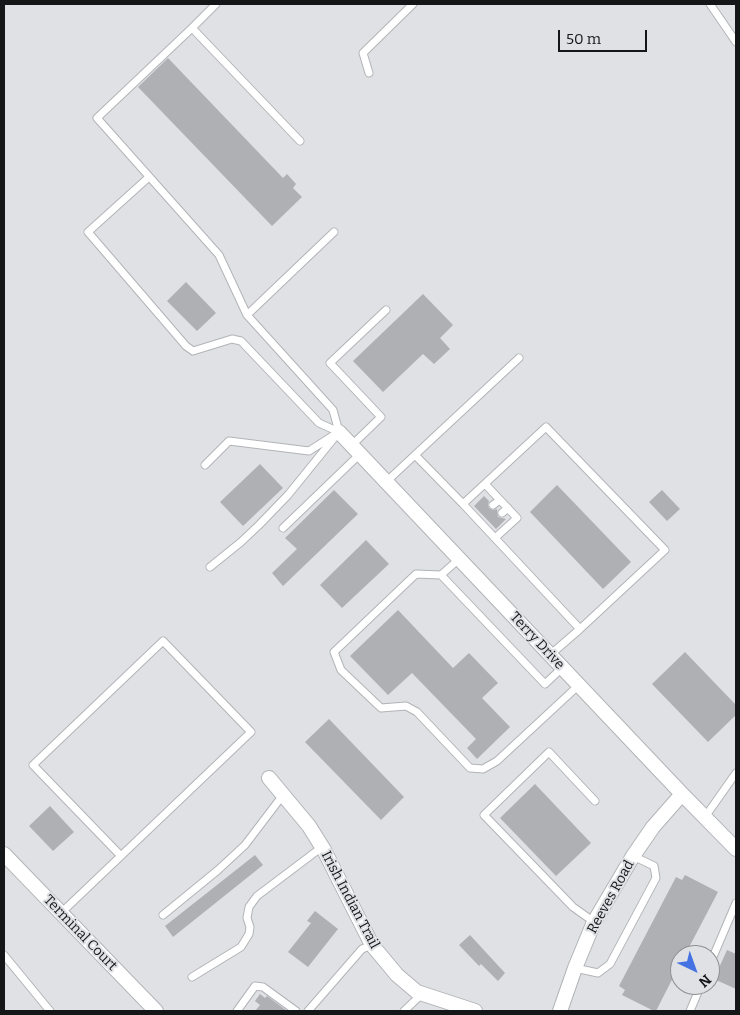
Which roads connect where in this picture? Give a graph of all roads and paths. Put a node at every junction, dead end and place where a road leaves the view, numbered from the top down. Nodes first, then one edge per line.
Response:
1 (216, 4) edge
2 (710, 4) edge
3 (408, 5) edge
4 (192, 28) junction
5 (736, 42) edge
6 (369, 73) dead end
7 (300, 141) dead end
8 (150, 177) junction
9 (334, 232) dead end
10 (386, 310) dead end
11 (247, 315) junction
12 (518, 358) dead end
13 (339, 432) junction
14 (356, 450) junction
15 (415, 455) junction
16 (205, 465) dead end
17 (386, 482) junction
18 (485, 484) junction
19 (500, 500) junction
20 (463, 504) junction
21 (493, 505) dead end
22 (283, 528) dead end
23 (494, 538) junction
24 (459, 559) junction
25 (210, 567) dead end
26 (441, 575) junction
27 (580, 629) junction
28 (550, 655) junction
29 (562, 668) junction
30 (579, 685) junction
31 (736, 773) edge
32 (269, 778) dead end
33 (682, 794) junction
34 (283, 795) junction
35 (595, 801) dead end
36 (705, 817) junction
37 (322, 847) junction
38 (736, 848) edge
39 (4, 854) edge
40 (121, 856) junction
41 (633, 856) junction
42 (736, 903) edge
43 (61, 913) junction
44 (164, 915) dead end
45 (594, 922) junction
46 (718, 945) edge
47 (372, 946) junction
48 (4, 955) edge
49 (575, 968) junction
50 (192, 977) dead end
51 (422, 994) junction
52 (697, 995) edge
53 (455, 1008) edge
54 (50, 1011) edge
55 (156, 1011) edge
56 (237, 1011) edge
57 (296, 1011) edge
58 (308, 1011) edge
59 (404, 1011) edge
60 (475, 1011) edge
61 (560, 1011) edge
62 (690, 1011) edge

1 - 4 lane
2 - 5 lane
3 - 6 lane
4 - 7 lane
4 - 8 lane
8 - 11 lane
8 - 13 lane
9 - 11 lane
10 - 14 lane
11 - 13 lane
12 - 15 lane
13 - 14 street, Terry Drive
13 - 16 lane
13 - 25 lane
14 - 17 street, Terry Drive
14 - 22 lane
15 - 17 lane
15 - 20 lane
17 - 24 street, Terry Drive
18 - 19 lane
18 - 20 lane
18 - 27 lane
19 - 21 lane
19 - 23 lane
20 - 23 lane
23 - 27 lane
24 - 26 lane
24 - 28 street, Terry Drive
26 - 29 lane
26 - 30 lane
27 - 28 lane
28 - 29 street, Terry Drive
29 - 30 street, Terry Drive
30 - 33 street, Terry Drive
31 - 36 lane
32 - 34 street, Irish Indian Trail
33 - 36 street, Terry Drive
33 - 41 street, Reeves Road
34 - 37 street, Irish Indian Trail
34 - 44 lane
35 - 45 lane
36 - 38 street, Terry Drive
37 - 47 street, Irish Indian Trail
37 - 50 lane
39 - 43 street, Terminal Court
40 - 40 lane
40 - 43 lane
41 - 45 street, Reeves Road
41 - 49 lane
42 - 46 lane
43 - 55 street, Terminal Court
45 - 49 street, Reeves Road
47 - 51 street, Irish Indian Trail
47 - 58 lane
48 - 54 lane
49 - 61 street, Reeves Road
51 - 53 street, Irish Indian Trail
51 - 59 lane
52 - 62 lane
53 - 60 street, Irish Indian Trail
56 - 57 lane

